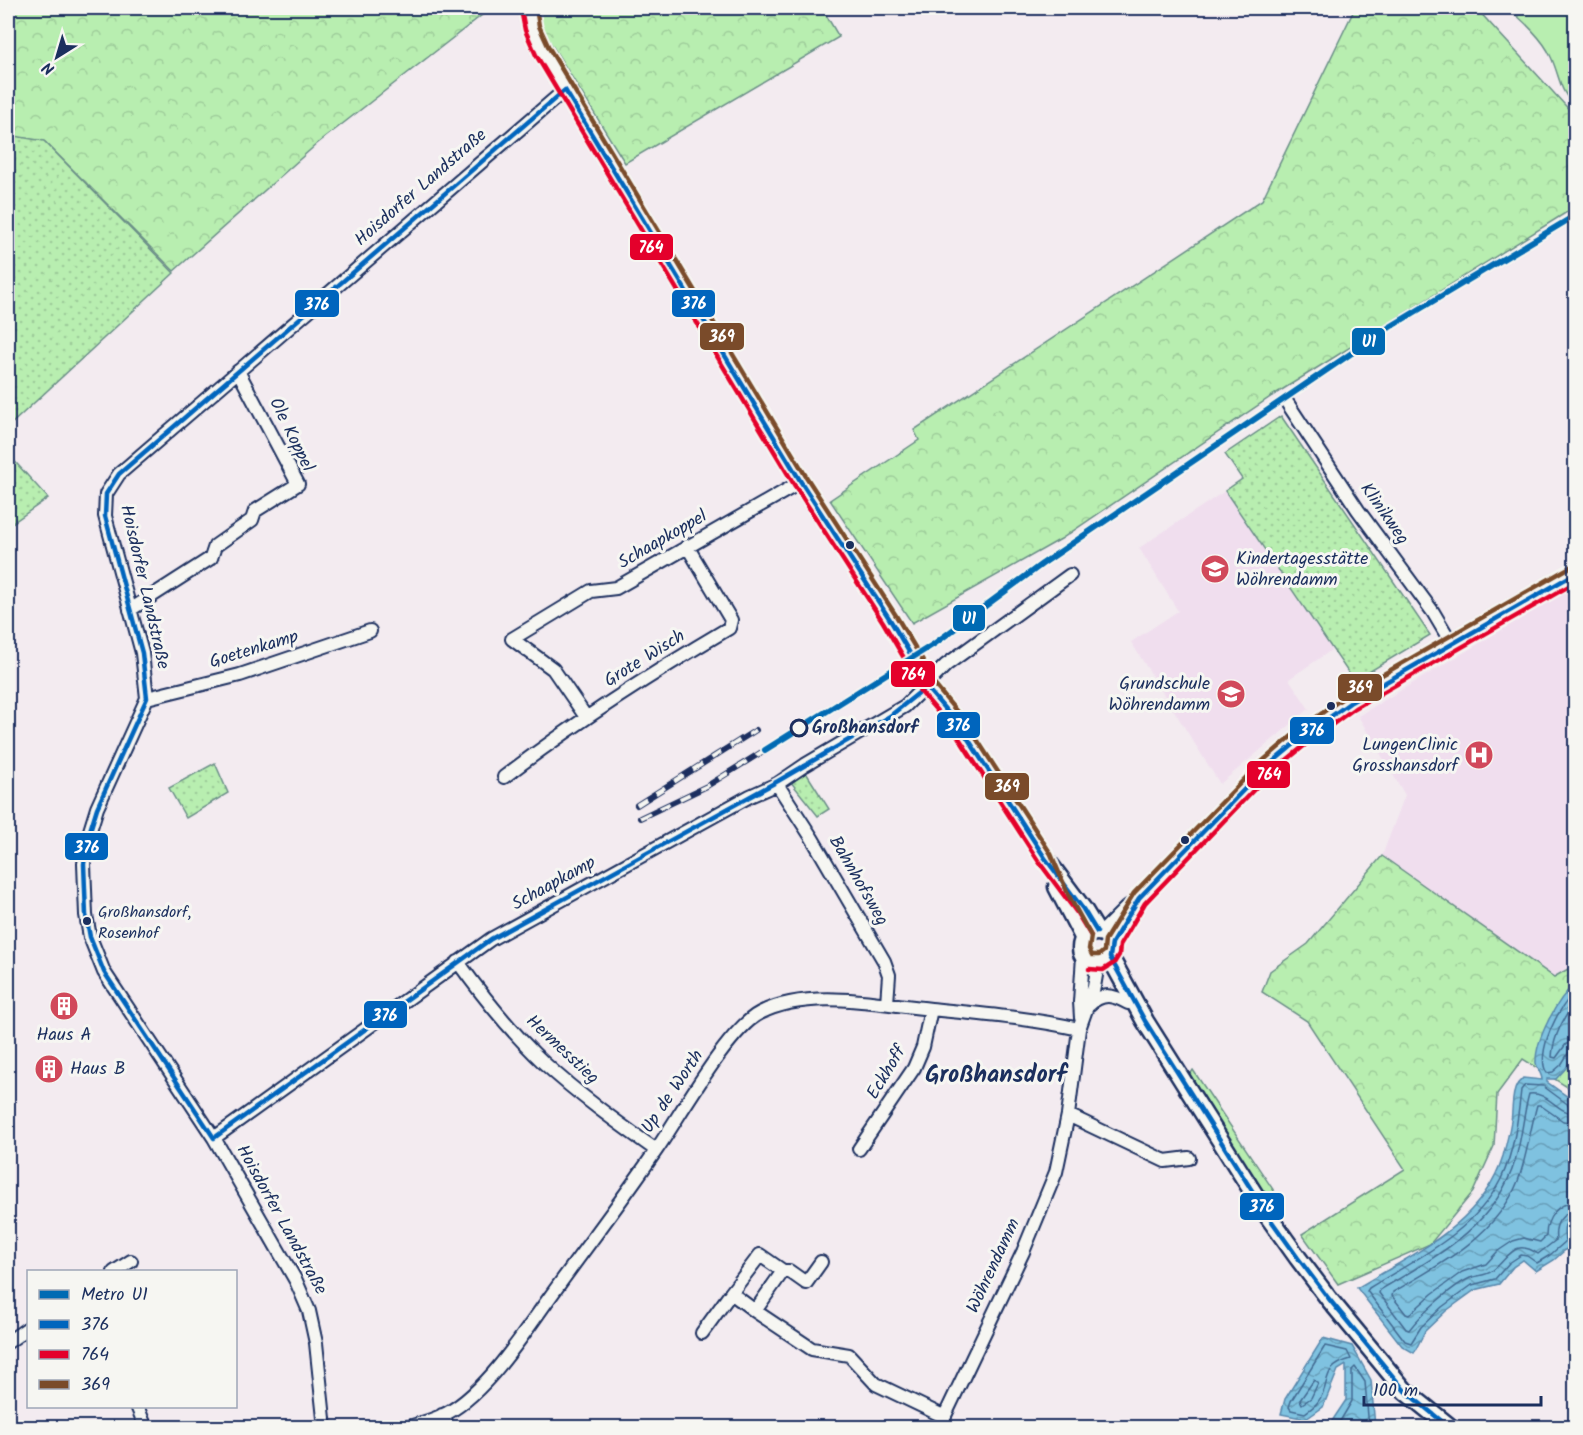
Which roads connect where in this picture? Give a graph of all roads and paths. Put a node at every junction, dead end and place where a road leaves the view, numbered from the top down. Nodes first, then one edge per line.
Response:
1 (528, 8) edge
2 (566, 90) junction
3 (238, 371) junction
4 (1288, 404) dead end
5 (801, 482) junction
6 (687, 546) junction
7 (1575, 573) edge
8 (1070, 575) dead end
9 (130, 610) junction
10 (369, 632) dead end
11 (1452, 644) junction
12 (926, 687) junction
13 (147, 698) junction
14 (586, 717) junction
15 (504, 777) dead end
16 (777, 784) junction
17 (1098, 948) junction
18 (458, 962) junction
19 (887, 1003) junction
20 (1128, 1003) junction
21 (1089, 1005) junction
22 (931, 1009) junction
23 (1145, 1021) junction
24 (1080, 1023) junction
25 (1068, 1115) junction
26 (214, 1138) junction
27 (859, 1149) dead end
28 (656, 1150) junction
29 (1189, 1158) dead end
30 (131, 1262) dead end
31 (821, 1263) dead end
32 (117, 1270) edge
33 (783, 1271) junction
34 (731, 1293) junction
35 (755, 1311) junction
36 (27, 1329) edge
37 (702, 1333) dead end
38 (8, 1342) edge
39 (137, 1408) edge
40 (442, 1415) junction
41 (942, 1422) edge
42 (147, 1428) edge
43 (325, 1428) edge
44 (406, 1428) edge
45 (449, 1428) edge
46 (1451, 1428) edge

1 - 2 main road
2 - 3 street, Hoisdorfer Landstraße
2 - 5 main road
3 - 9 street, Hoisdorfer Landstraße
3 - 9 street, Ole Koppel
4 - 11 street, Klinikweg
5 - 6 street, Schaapkoppel
5 - 12 main road
6 - 14 street, Grote Wisch
6 - 14 street, Schaapkoppel
7 - 11 street, Wöhrendamm
8 - 12 street, Schaapkamp
9 - 13 street, Hoisdorfer Landstraße
10 - 13 street, Goetenkamp
11 - 17 street, Wöhrendamm
12 - 16 street, Schaapkamp
12 - 17 main road
13 - 26 street, Hoisdorfer Landstraße
14 - 15 street, Grote Wisch
16 - 18 street, Schaapkamp
16 - 19 street, Bahnhofsweg
17 - 20 main road
17 - 21 street, Wöhrendamm
17 - 23 main road
17 - 24 street, Wöhrendamm
18 - 26 street, Schaapkamp
18 - 28 street, Hermesstieg
19 - 22 street, Up de Worth
19 - 28 street, Up de Worth
20 - 21 street
20 - 23 main road
21 - 24 street, Wöhrendamm
22 - 24 street, Up de Worth
22 - 27 street, Eckhoff
23 - 46 main road
24 - 25 street, Wöhrendamm
25 - 29 street
25 - 41 street, Wöhrendamm
26 - 43 street, Hoisdorfer Landstraße
28 - 40 street, Up de Worth
30 - 32 street
31 - 33 street
33 - 34 street
33 - 35 street
34 - 35 street
34 - 37 street
35 - 41 street
36 - 38 street
39 - 42 street
40 - 44 street, Up de Worth
40 - 45 street

